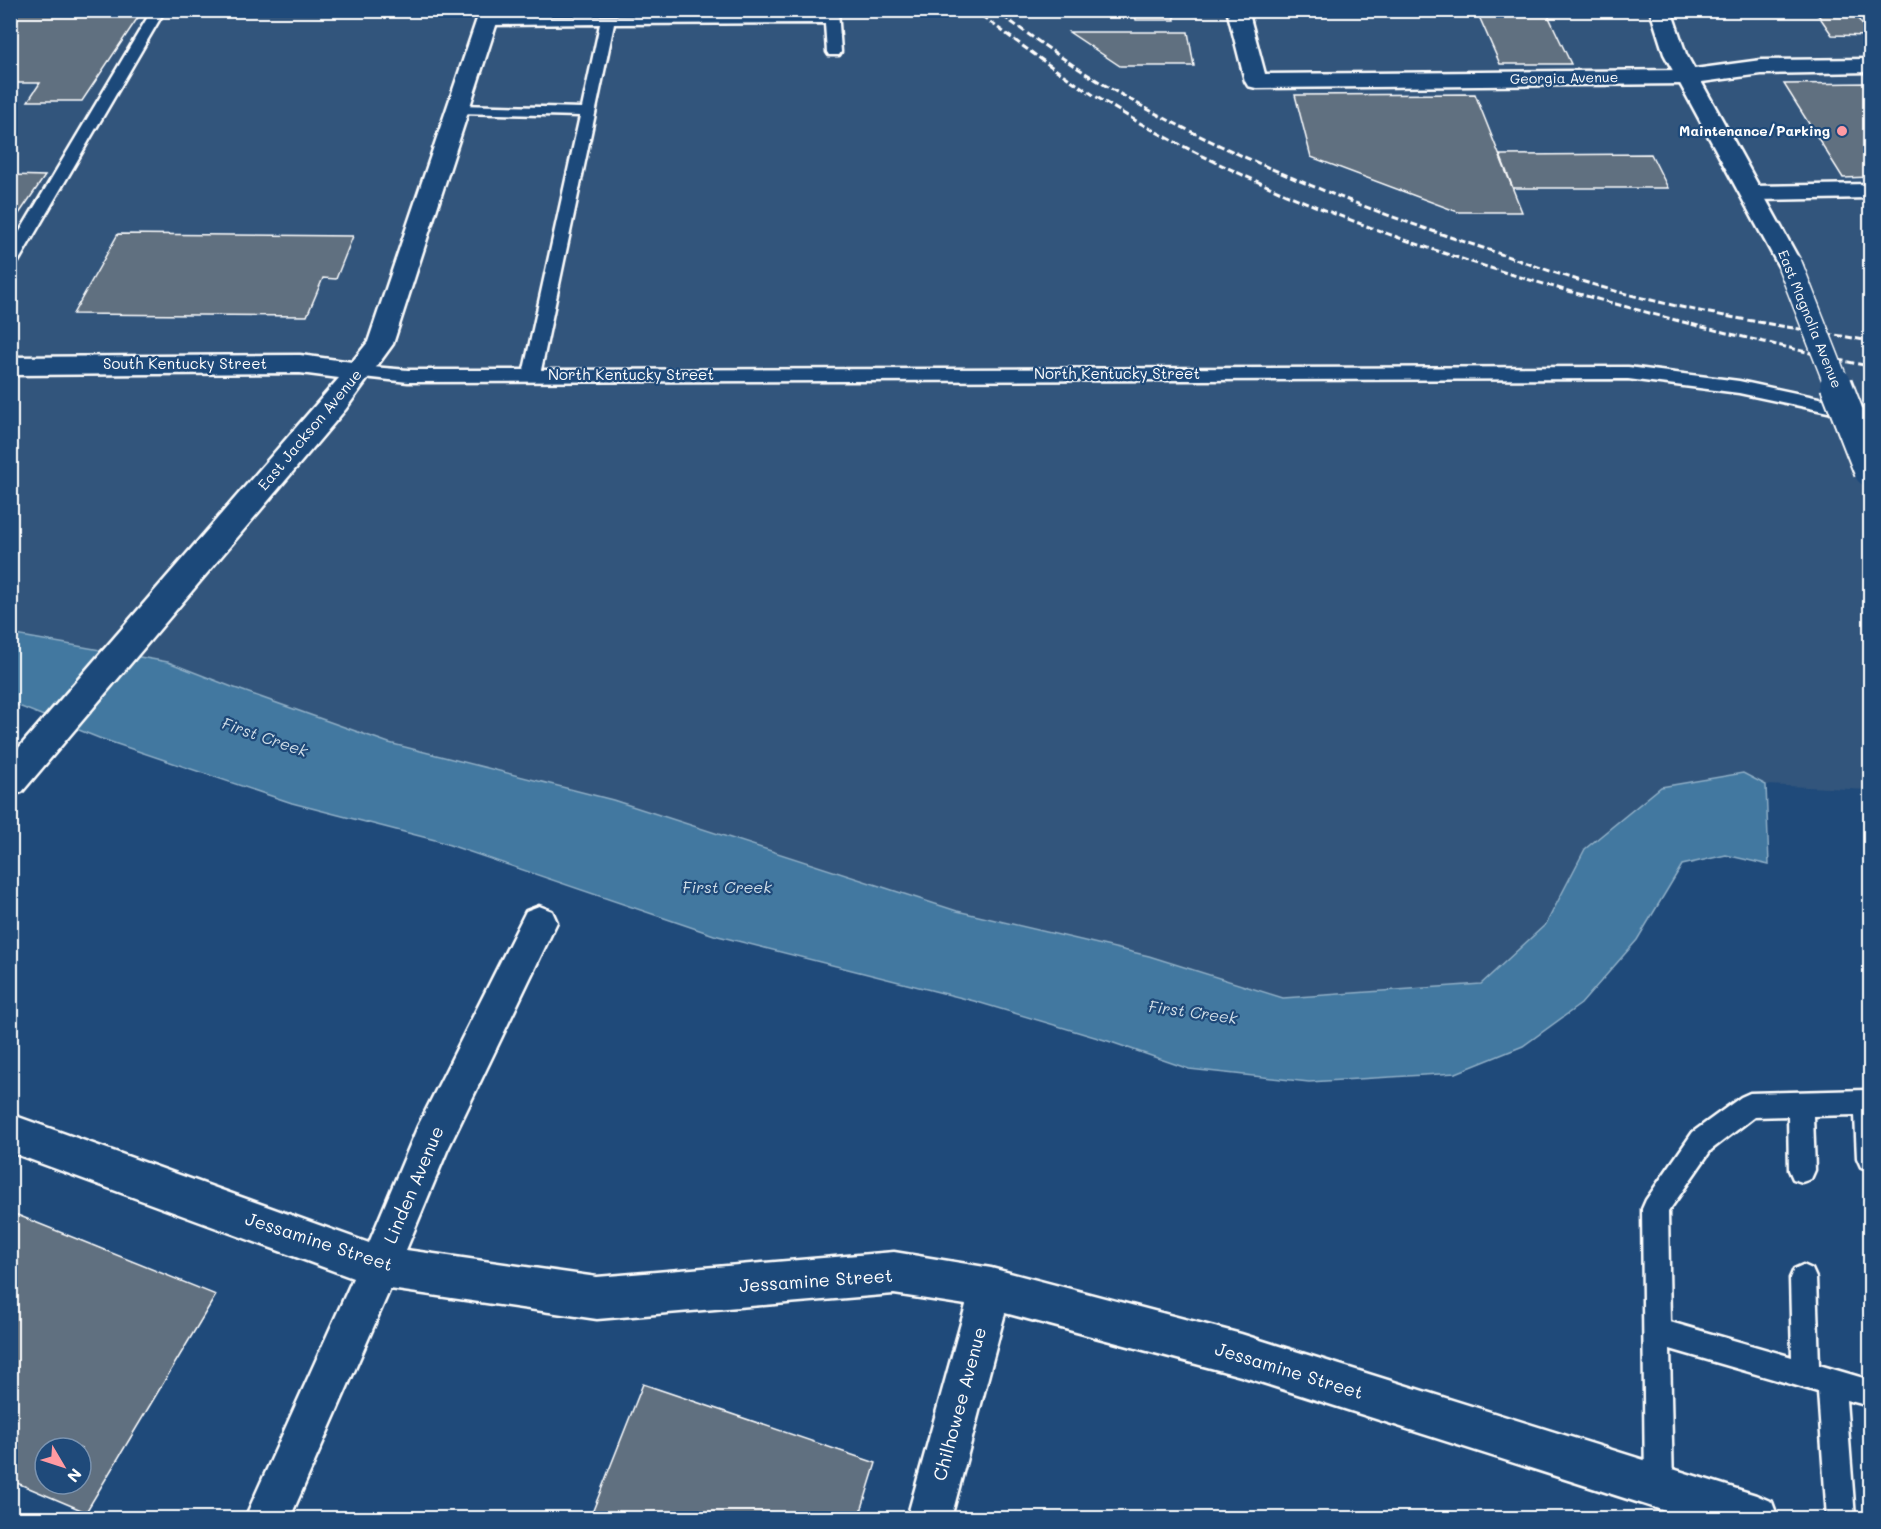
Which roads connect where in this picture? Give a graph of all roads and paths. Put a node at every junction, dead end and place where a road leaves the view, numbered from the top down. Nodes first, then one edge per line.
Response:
1 (159, 10) edge
2 (1237, 10) edge
3 (1660, 10) edge
4 (831, 15) edge
5 (489, 16) edge
6 (608, 20) junction
7 (834, 52) dead end
8 (1870, 66) edge
9 (1687, 77) junction
10 (458, 109) junction
11 (588, 112) junction
12 (1870, 191) edge
13 (1752, 193) junction
14 (10, 262) edge
15 (10, 366) edge
16 (360, 372) junction
17 (531, 376) junction
18 (1870, 415) edge
19 (1870, 471) edge
20 (15, 776) edge
21 (539, 922) dead end
22 (1869, 1103) edge
23 (1800, 1104) junction
24 (10, 1133) edge
25 (1870, 1158) edge
26 (1802, 1170) dead end
27 (379, 1267) junction
28 (1803, 1278) dead end
29 (991, 1289) junction
30 (1658, 1332) junction
31 (1819, 1378) junction
32 (1870, 1393) edge
33 (1659, 1488) junction
34 (267, 1518) edge
35 (928, 1518) edge
36 (1756, 1518) edge
37 (1841, 1518) edge

1 - 14 lane
2 - 9 street, Georgia Avenue
3 - 9 street, East Magnolia Avenue
4 - 6 lane
4 - 7 lane
5 - 6 lane
5 - 10 street, East Jackson Avenue
6 - 11 lane
8 - 9 street, Georgia Avenue
9 - 13 street, East Magnolia Avenue
10 - 11 lane
10 - 16 street, East Jackson Avenue
11 - 17 lane
12 - 13 street
13 - 19 street, East Magnolia Avenue, bridge
15 - 16 street, South Kentucky Street
16 - 17 lane, North Kentucky Street
16 - 20 street, East Jackson Avenue
17 - 18 lane, North Kentucky Street
21 - 27 street, Linden Avenue
22 - 23 lane
22 - 25 lane
23 - 26 lane
23 - 30 lane
24 - 27 street, Jessamine Street
27 - 29 street, Jessamine Street
27 - 34 street, Linden Avenue
28 - 31 lane
29 - 33 street, Jessamine Street
29 - 35 street, Chilhowee Avenue
30 - 31 lane
30 - 33 lane
31 - 32 lane
31 - 37 lane
33 - 36 street, Jessamine Street

